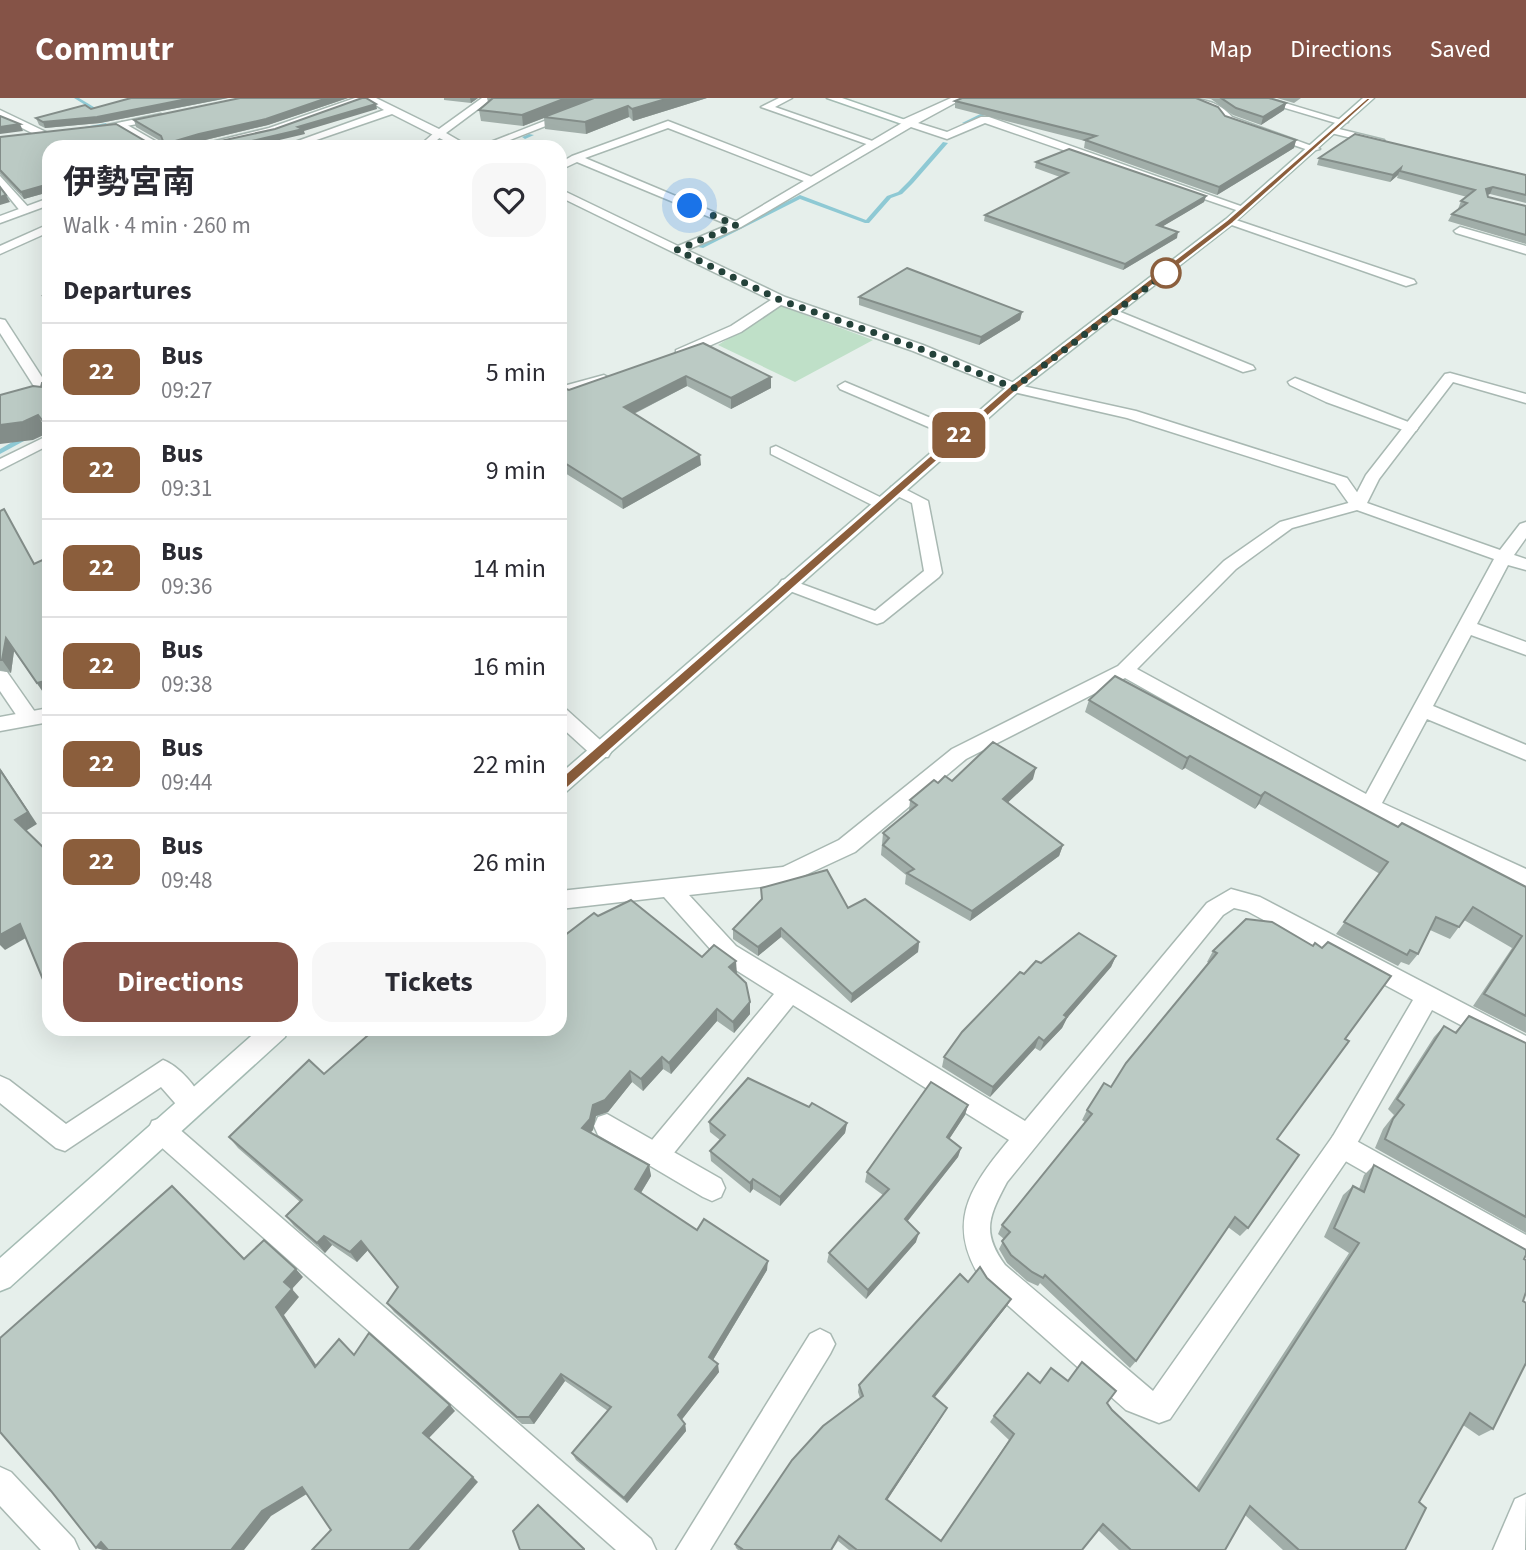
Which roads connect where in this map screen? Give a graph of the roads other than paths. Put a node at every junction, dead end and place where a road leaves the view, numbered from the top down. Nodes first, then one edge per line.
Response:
1 (363, 98) edge
2 (369, 98) edge
3 (488, 98) edge
4 (612, 98) edge
5 (787, 98) edge
6 (832, 98) edge
7 (959, 98) edge
8 (1188, 98) edge
9 (1258, 98) edge
10 (1369, 98) edge
11 (393, 110) junction
12 (0, 113) edge
13 (173, 115) edge
14 (906, 122) junction
15 (122, 125) junction
16 (1339, 127) junction
17 (86, 130) edge
18 (439, 134) junction
19 (16, 138) edge
20 (147, 140) edge
21 (227, 140) edge
22 (306, 140) edge
23 (432, 140) edge
24 (451, 140) edge
25 (501, 140) edge
26 (876, 144) junction
27 (1399, 147) edge
28 (1315, 149) junction
29 (576, 158) junction
30 (567, 163) edge
31 (0, 178) edge
32 (813, 181) junction
33 (567, 196) edge
34 (42, 204) edge
35 (1243, 208) junction
36 (25, 210) junction
37 (0, 220) edge
38 (1230, 221) junction
39 (736, 225) junction
40 (42, 231) edge
41 (1460, 231) edge
42 (0, 250) edge
43 (677, 250) junction
44 (1526, 250) edge
45 (1410, 283) dead end
46 (780, 300) junction
47 (1113, 313) junction
48 (0, 323) edge
49 (671, 356) edge
50 (1248, 369) dead end
51 (623, 373) edge
52 (1295, 382) dead end
53 (845, 386) dead end
54 (42, 388) edge
55 (1014, 388) junction
56 (567, 389) edge
57 (1526, 399) edge
58 (1411, 428) junction
59 (959, 435) junction
60 (42, 443) edge
61 (776, 451) dead end
62 (0, 466) edge
63 (897, 490) junction
64 (880, 503) junction
65 (1358, 505) junction
66 (1526, 527) edge
67 (1504, 557) junction
68 (1526, 565) edge
69 (788, 584) junction
70 (1467, 627) junction
71 (1526, 649) edge
72 (1125, 670) junction
73 (0, 677) edge
74 (1422, 709) junction
75 (42, 716) edge
76 (28, 718) junction
77 (567, 721) edge
78 (0, 724) edge
79 (601, 752) junction
80 (1526, 752) edge
81 (567, 780) edge
82 (1370, 806) junction
83 (1526, 879) edge
84 (668, 887) junction
85 (567, 899) edge
86 (789, 993) junction
87 (1428, 995) junction
88 (268, 1036) edge
89 (1526, 1048) edge
90 (0, 1087) edge
91 (191, 1103) junction
92 (607, 1126) dead end
93 (161, 1130) junction
94 (1026, 1136) junction
95 (1342, 1145) junction
96 (656, 1155) junction
97 (712, 1188) dead end
98 (1526, 1250) edge
99 (0, 1277) edge
100 (820, 1344) dead end
101 (0, 1483) edge
102 (1526, 1510) edge
103 (63, 1550) edge
104 (640, 1550) edge
105 (692, 1550) edge
106 (1508, 1550) edge

1 - 21 street
2 - 11 street
3 - 18 street
4 - 25 street
5 - 26 street
6 - 14 street
7 - 14 street
8 - 28 street
9 - 16 street
10 - 16 street
11 - 18 street
11 - 22 street
12 - 19 street
13 - 15 street
14 - 26 street
14 - 35 street
15 - 17 street
15 - 20 street
16 - 27 street
16 - 28 street
18 - 23 street
18 - 24 street
26 - 32 street
28 - 35 street
29 - 30 street
29 - 32 street
29 - 39 street
31 - 36 street
32 - 39 street
33 - 43 street
34 - 36 street
35 - 38 street
36 - 37 street
38 - 45 street
38 - 47 street
39 - 43 street
40 - 42 street
41 - 44 street
43 - 46 street
46 - 49 street
46 - 55 street
47 - 50 street
47 - 55 street
48 - 54 street
51 - 56 street
52 - 58 street
53 - 59 street
55 - 59 street
55 - 65 street
57 - 58 street
58 - 65 street
59 - 63 street
60 - 62 street
61 - 64 street
63 - 64 street
63 - 69 street
64 - 69 street
65 - 67 street
65 - 72 street
66 - 67 street
67 - 68 street
67 - 70 street
69 - 79 street
70 - 71 street
70 - 74 street
72 - 82 street
72 - 84 street
73 - 76 street
74 - 80 street
74 - 82 street
75 - 76 street
76 - 78 street
77 - 79 street
79 - 81 street
82 - 83 street
84 - 85 street
84 - 86 street
86 - 94 street
86 - 96 street
87 - 89 street
87 - 94 street
87 - 95 street
88 - 91 street
90 - 91 street
91 - 93 street
92 - 96 street
93 - 99 street
93 - 104 street
94 - 95 street
95 - 98 street
96 - 97 street
100 - 105 street
101 - 103 street
102 - 106 street

